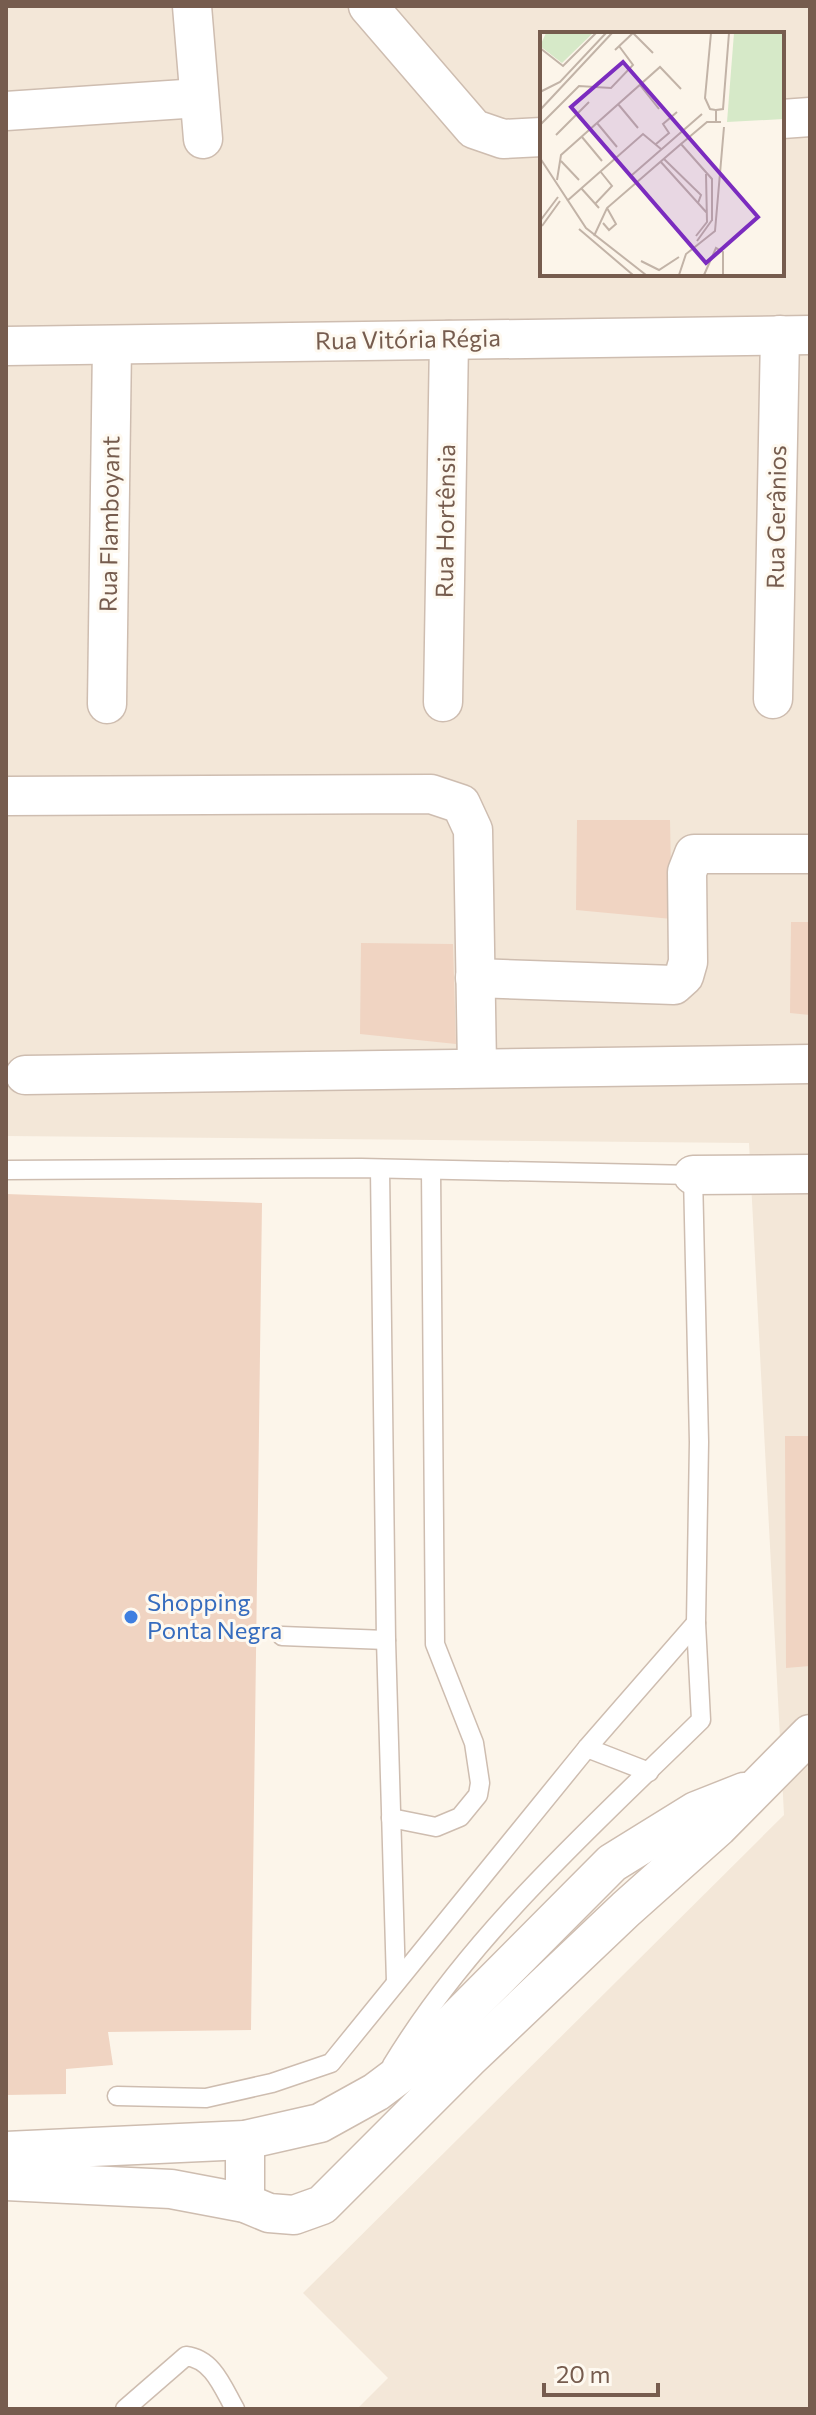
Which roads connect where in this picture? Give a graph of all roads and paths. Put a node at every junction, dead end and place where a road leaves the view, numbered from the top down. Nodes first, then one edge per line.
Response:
1 (192, 6) edge
2 (368, 6) edge
3 (199, 98) junction
4 (6, 111) edge
5 (810, 117) edge
6 (784, 119) edge
7 (540, 137) edge
8 (203, 139) dead end
9 (795, 335) edge
10 (449, 340) junction
11 (112, 345) junction
12 (6, 346) edge
13 (773, 699) dead end
14 (443, 702) dead end
15 (107, 704) dead end
16 (6, 796) edge
17 (810, 854) edge
18 (475, 978) junction
19 (810, 1064) edge
20 (477, 1066) junction
21 (25, 1075) dead end
22 (380, 1169) junction
23 (6, 1170) edge
24 (431, 1170) junction
25 (810, 1174) edge
26 (693, 1175) junction
27 (696, 1623) junction
28 (282, 1636) dead end
29 (386, 1640) junction
30 (810, 1734) edge
31 (587, 1748) junction
32 (649, 1772) junction
33 (754, 1788) junction
34 (391, 1818) junction
35 (396, 1982) junction
36 (376, 2092) junction
37 (117, 2096) dead end
38 (320, 2123) junction
39 (245, 2140) junction
40 (6, 2151) edge
41 (353, 2176) junction
42 (6, 2181) edge
43 (245, 2203) junction
44 (125, 2409) edge
45 (235, 2409) edge

1 - 3 street
2 - 7 street
3 - 4 street
3 - 8 street
5 - 6 street
9 - 10 street, Rua Vitória Régia
9 - 13 street, Rua Gerânios
10 - 11 street, Rua Vitória Régia
10 - 14 street, Rua Hortênsia
11 - 12 street, Rua Vitória Régia
11 - 15 street, Rua Flamboyant
16 - 18 street
17 - 18 street
18 - 20 street
19 - 20 street
20 - 21 street
22 - 23 lane
22 - 24 lane
22 - 29 lane
24 - 26 lane
24 - 34 lane
25 - 26 street
26 - 27 lane
27 - 31 lane
27 - 32 lane
28 - 29 lane
29 - 34 lane
30 - 33 street
31 - 32 lane
31 - 35 lane
32 - 36 lane
33 - 36 street
33 - 41 street
34 - 35 lane
35 - 37 lane
36 - 38 street
38 - 39 street
38 - 41 street
39 - 40 street
39 - 43 street
41 - 43 street
42 - 43 street
44 - 45 lane

